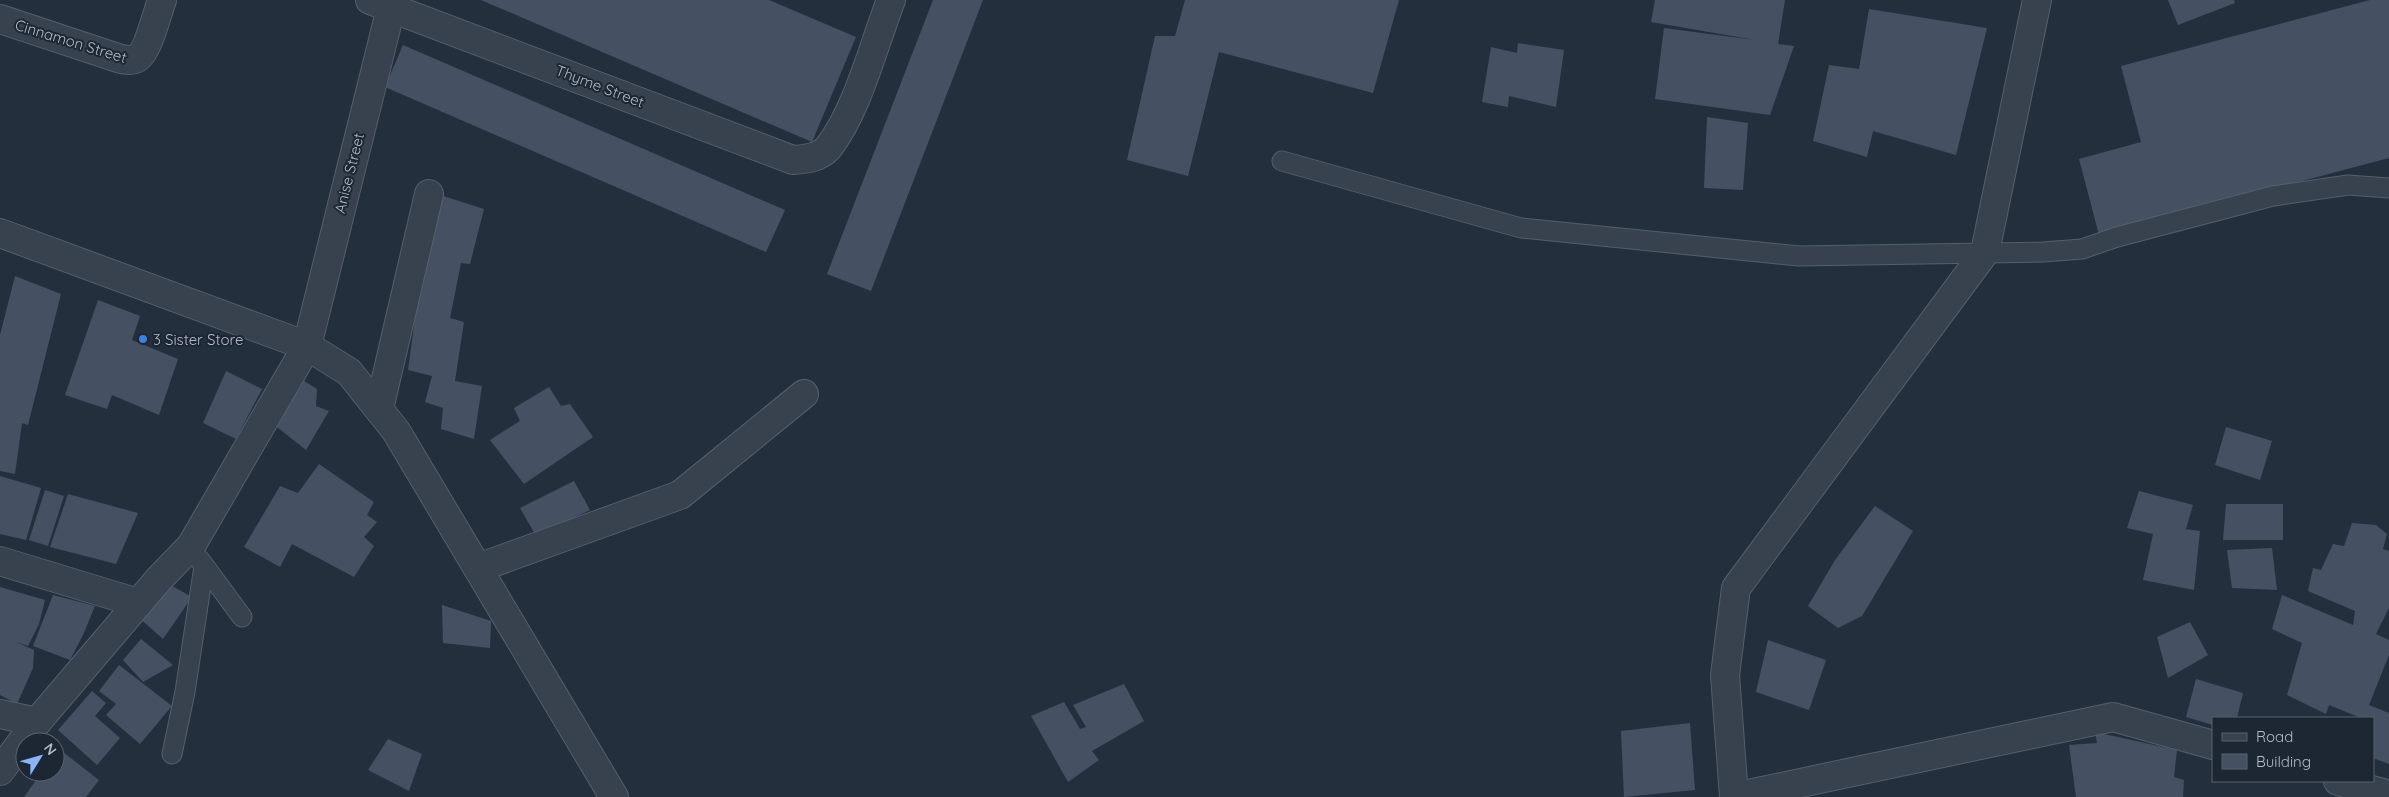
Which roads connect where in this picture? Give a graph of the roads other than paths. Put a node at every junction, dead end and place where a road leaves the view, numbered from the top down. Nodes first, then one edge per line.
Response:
1 (162, 0) edge
2 (2037, 0) edge
3 (384, 2) edge
4 (883, 2) edge
5 (0, 19) edge
6 (1282, 161) dead end
7 (2389, 188) edge
8 (430, 194) dead end
9 (0, 233) edge
10 (1985, 252) junction
11 (307, 346) junction
12 (804, 394) dead end
13 (379, 408) junction
14 (197, 556) junction
15 (0, 561) edge
16 (478, 568) junction
17 (138, 603) junction
18 (242, 617) dead end
19 (0, 714) edge
20 (37, 722) junction
21 (2212, 745) edge
22 (172, 754) dead end
23 (0, 770) edge
24 (2341, 782) edge
25 (2382, 794) dead end
26 (614, 797) edge
27 (1734, 797) edge

1 - 5 street, Cinnamon Street
2 - 10 street
3 - 4 street, Thyme Street
3 - 11 street, Anise Street
6 - 10 lane
7 - 10 lane
8 - 13 street
9 - 11 street
10 - 27 street
11 - 13 street
11 - 14 street, Anise Street
12 - 16 street
13 - 16 street
14 - 17 street, Anise Street
14 - 18 lane
14 - 22 lane
15 - 17 street
16 - 26 street
17 - 20 street, Anise Street
19 - 20 street
20 - 23 street, Anise Street
21 - 27 street
24 - 25 street

